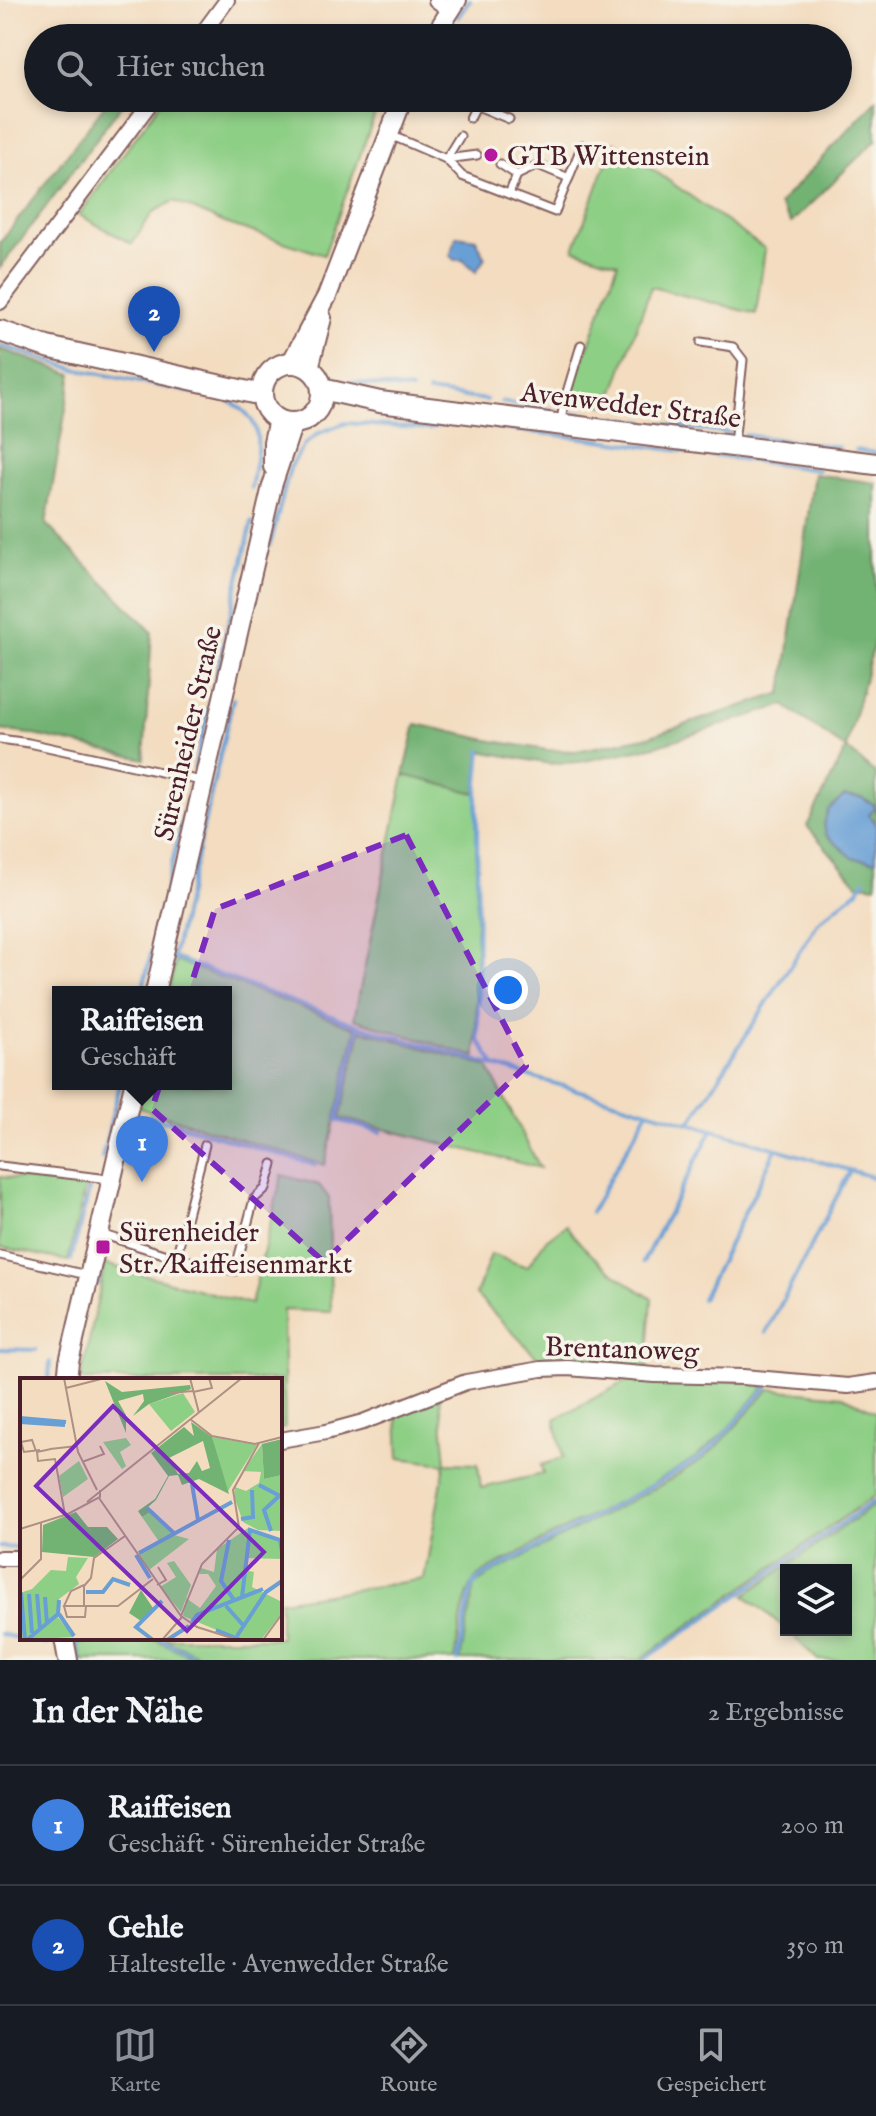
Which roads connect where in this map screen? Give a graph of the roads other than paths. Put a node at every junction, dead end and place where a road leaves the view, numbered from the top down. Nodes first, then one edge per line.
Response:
1 (227, 0) edge
2 (448, 3) edge
3 (209, 24) edge
4 (439, 24) edge
5 (143, 112) edge
6 (397, 112) edge
7 (473, 112) edge
8 (491, 112) edge
9 (470, 118) dead end
10 (509, 119) dead end
11 (388, 134) junction
12 (460, 136) dead end
13 (582, 145) dead end
14 (477, 155) dead end
15 (446, 159) junction
16 (500, 164) dead end
17 (517, 175) junction
18 (569, 178) junction
19 (509, 194) junction
20 (0, 302) edge
21 (0, 331) edge
22 (701, 342) dead end
23 (581, 345) dead end
24 (300, 366) junction
25 (264, 387) junction
26 (320, 398) junction
27 (286, 421) junction
28 (561, 424) junction
29 (734, 445) junction
30 (876, 464) edge
31 (0, 739) edge
32 (205, 782) junction
33 (156, 986) edge
34 (133, 1090) edge
35 (205, 1145) dead end
36 (273, 1164) dead end
37 (0, 1166) edge
38 (111, 1180) junction
39 (99, 1233) junction
40 (0, 1255) edge
41 (176, 1258) junction
42 (89, 1275) junction
43 (67, 1378) edge
44 (876, 1382) edge
45 (282, 1440) edge
46 (64, 1640) edge
47 (68, 1660) edge

1 - 3 street
2 - 4 street
5 - 20 street
6 - 11 street
7 - 9 lane
8 - 10 lane
11 - 15 lane
11 - 24 street
12 - 15 lane
13 - 18 lane
14 - 15 lane
15 - 19 lane
16 - 17 lane
17 - 18 lane
17 - 19 lane
18 - 19 lane
21 - 25 main road
22 - 29 lane
23 - 28 lane
24 - 25 main road
24 - 26 main road
25 - 27 main road
26 - 27 main road
26 - 28 main road, Avenwedder Straße
27 - 32 street, Sürenheider Straße
28 - 29 main road, Avenwedder Straße
29 - 30 main road, Avenwedder Straße
31 - 32 lane
32 - 33 street, Sürenheider Straße
34 - 38 street
35 - 41 lane
36 - 41 lane
37 - 38 lane
38 - 39 street
39 - 41 lane
39 - 42 street
40 - 42 lane
42 - 43 street
44 - 45 street, Brentanoweg
46 - 47 street

